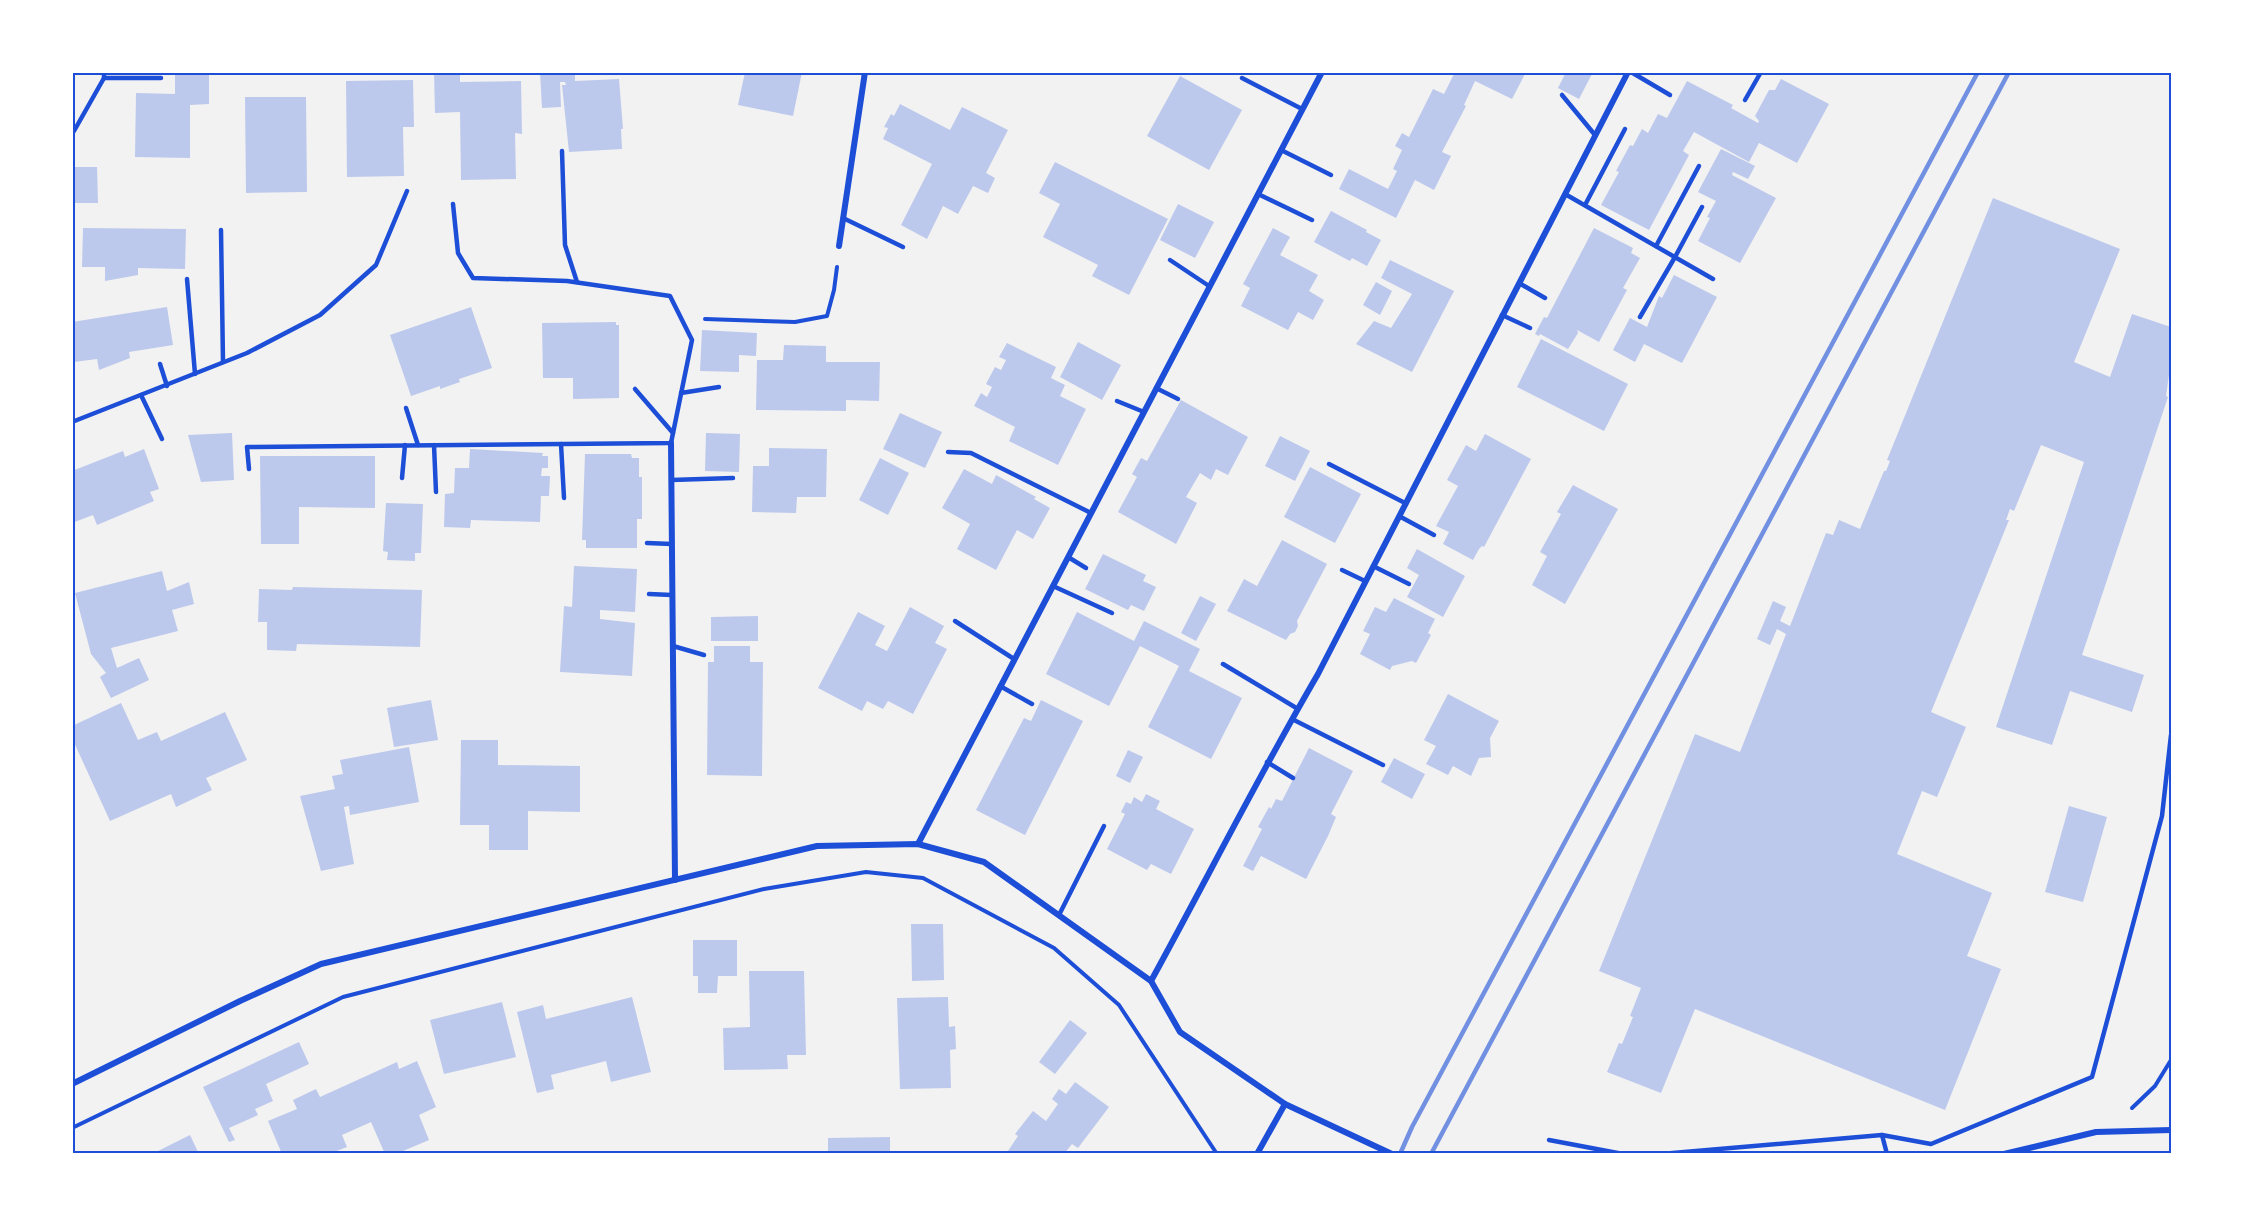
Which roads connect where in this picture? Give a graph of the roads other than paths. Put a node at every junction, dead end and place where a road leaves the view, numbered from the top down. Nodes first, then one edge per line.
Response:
1 (104, 72) edge
2 (865, 72) edge
3 (1322, 72) edge
4 (1629, 72) edge
5 (1761, 72) edge
6 (104, 78) junction
7 (161, 78) dead end
8 (1242, 78) dead end
9 (1562, 95) dead end
10 (1670, 95) dead end
11 (1745, 100) dead end
12 (1302, 109) junction
13 (1625, 129) dead end
14 (74, 131) dead end
15 (1595, 135) junction
16 (1281, 150) junction
17 (562, 151) dead end
18 (1699, 166) dead end
19 (1331, 175) dead end
20 (407, 191) dead end
21 (1258, 194) junction
22 (1565, 194) junction
23 (453, 204) dead end
24 (1585, 205) junction
25 (1702, 207) dead end
26 (843, 218) junction
27 (1312, 220) dead end
28 (221, 230) dead end
29 (839, 246) road end
30 (1656, 246) junction
31 (903, 247) dead end
32 (1675, 257) junction
33 (1170, 260) dead end
34 (187, 279) dead end
35 (1713, 279) dead end
36 (577, 282) junction
37 (1519, 283) junction
38 (1209, 286) junction
39 (1545, 298) dead end
40 (1502, 315) junction
41 (1640, 317) dead end
42 (1530, 328) dead end
43 (224, 362) junction
44 (160, 364) dead end
45 (195, 374) junction
46 (167, 386) junction
47 (719, 387) dead end
48 (1156, 388) junction
49 (635, 389) dead end
50 (681, 393) junction
51 (141, 395) junction
52 (1178, 399) dead end
53 (1117, 401) dead end
54 (406, 408) dead end
55 (1144, 412) junction
56 (72, 422) edge
57 (673, 433) junction
58 (162, 439) dead end
59 (671, 443) junction
60 (561, 444) junction
61 (405, 445) junction
62 (418, 445) junction
63 (434, 445) junction
64 (948, 452) dead end
65 (1329, 464) dead end
66 (249, 470) dead end
67 (402, 478) dead end
68 (733, 478) dead end
69 (671, 480) junction
70 (436, 492) dead end
71 (564, 498) dead end
72 (1405, 503) junction
73 (1091, 513) junction
74 (1399, 516) junction
75 (1434, 535) dead end
76 (647, 543) dead end
77 (672, 544) junction
78 (1068, 557) junction
79 (1373, 566) junction
80 (1086, 568) dead end
81 (1342, 570) dead end
82 (1365, 581) junction
83 (1409, 584) dead end
84 (1053, 586) junction
85 (649, 594) dead end
86 (672, 595) junction
87 (1112, 613) dead end
88 (955, 621) dead end
89 (673, 646) junction
90 (704, 655) dead end
91 (1014, 659) junction
92 (1223, 664) dead end
93 (1000, 686) junction
94 (1032, 704) dead end
95 (1298, 709) junction
96 (1292, 718) junction
97 (2171, 735) edge
98 (1267, 762) junction
99 (1383, 765) dead end
100 (1293, 778) dead end
101 (1104, 826) dead end
102 (918, 843) junction
103 (675, 880) junction
104 (1059, 915) junction
105 (1151, 981) junction
106 (72, 1084) edge
107 (1285, 1104) junction
108 (2171, 1130) edge
109 (1882, 1135) junction
110 (1549, 1140) dead end
111 (1257, 1154) edge
112 (1392, 1154) edge
113 (1623, 1154) edge
114 (1661, 1154) edge
115 (1887, 1154) edge
116 (2004, 1154) edge

1 - 6 lane
2 - 26 street
3 - 12 street
4 - 10 lane
4 - 15 street
5 - 11 lane
6 - 7 lane
6 - 14 lane
8 - 12 lane
9 - 15 lane
12 - 16 street
13 - 24 lane
15 - 22 street
16 - 19 lane
16 - 21 street
17 - 36 lane
18 - 30 lane
20 - 43 lane
21 - 27 lane
21 - 38 street
22 - 24 lane
22 - 37 street
23 - 36 lane
24 - 30 lane
25 - 32 lane
26 - 29 street
26 - 31 lane
28 - 43 lane
30 - 32 lane
32 - 35 lane
32 - 41 lane
33 - 38 lane
34 - 45 lane
36 - 50 lane
37 - 39 lane
37 - 40 street
38 - 48 street
40 - 42 lane
40 - 72 street
43 - 45 lane
44 - 46 lane
45 - 46 lane
46 - 51 lane
47 - 50 lane
48 - 52 lane
48 - 55 street
49 - 57 lane
50 - 57 lane
51 - 56 lane
51 - 58 lane
53 - 55 lane
54 - 62 lane
55 - 73 street
57 - 59 lane
59 - 60 lane
59 - 69 street
60 - 63 lane
60 - 71 lane
61 - 62 lane
61 - 66 lane
61 - 67 lane
62 - 63 lane
63 - 70 lane
64 - 73 lane
65 - 72 lane
68 - 69 lane
69 - 77 street
72 - 74 street
73 - 78 street
74 - 75 lane
74 - 79 street
76 - 77 lane
77 - 86 street
78 - 80 lane
78 - 84 street
79 - 82 street
79 - 83 lane
81 - 82 lane
82 - 95 street
84 - 87 lane
84 - 91 street
85 - 86 lane
86 - 89 street
88 - 91 lane
89 - 90 lane
89 - 103 street
91 - 93 street
92 - 95 lane
93 - 94 lane
93 - 102 street
95 - 96 street
96 - 98 street
96 - 99 lane
97 - 109 lane
98 - 100 lane
98 - 105 street
101 - 104 lane
102 - 103 street
102 - 104 street
103 - 106 street
104 - 105 street
105 - 107 street
107 - 111 street
107 - 112 street
108 - 116 street
109 - 114 lane
109 - 115 lane
110 - 113 lane

